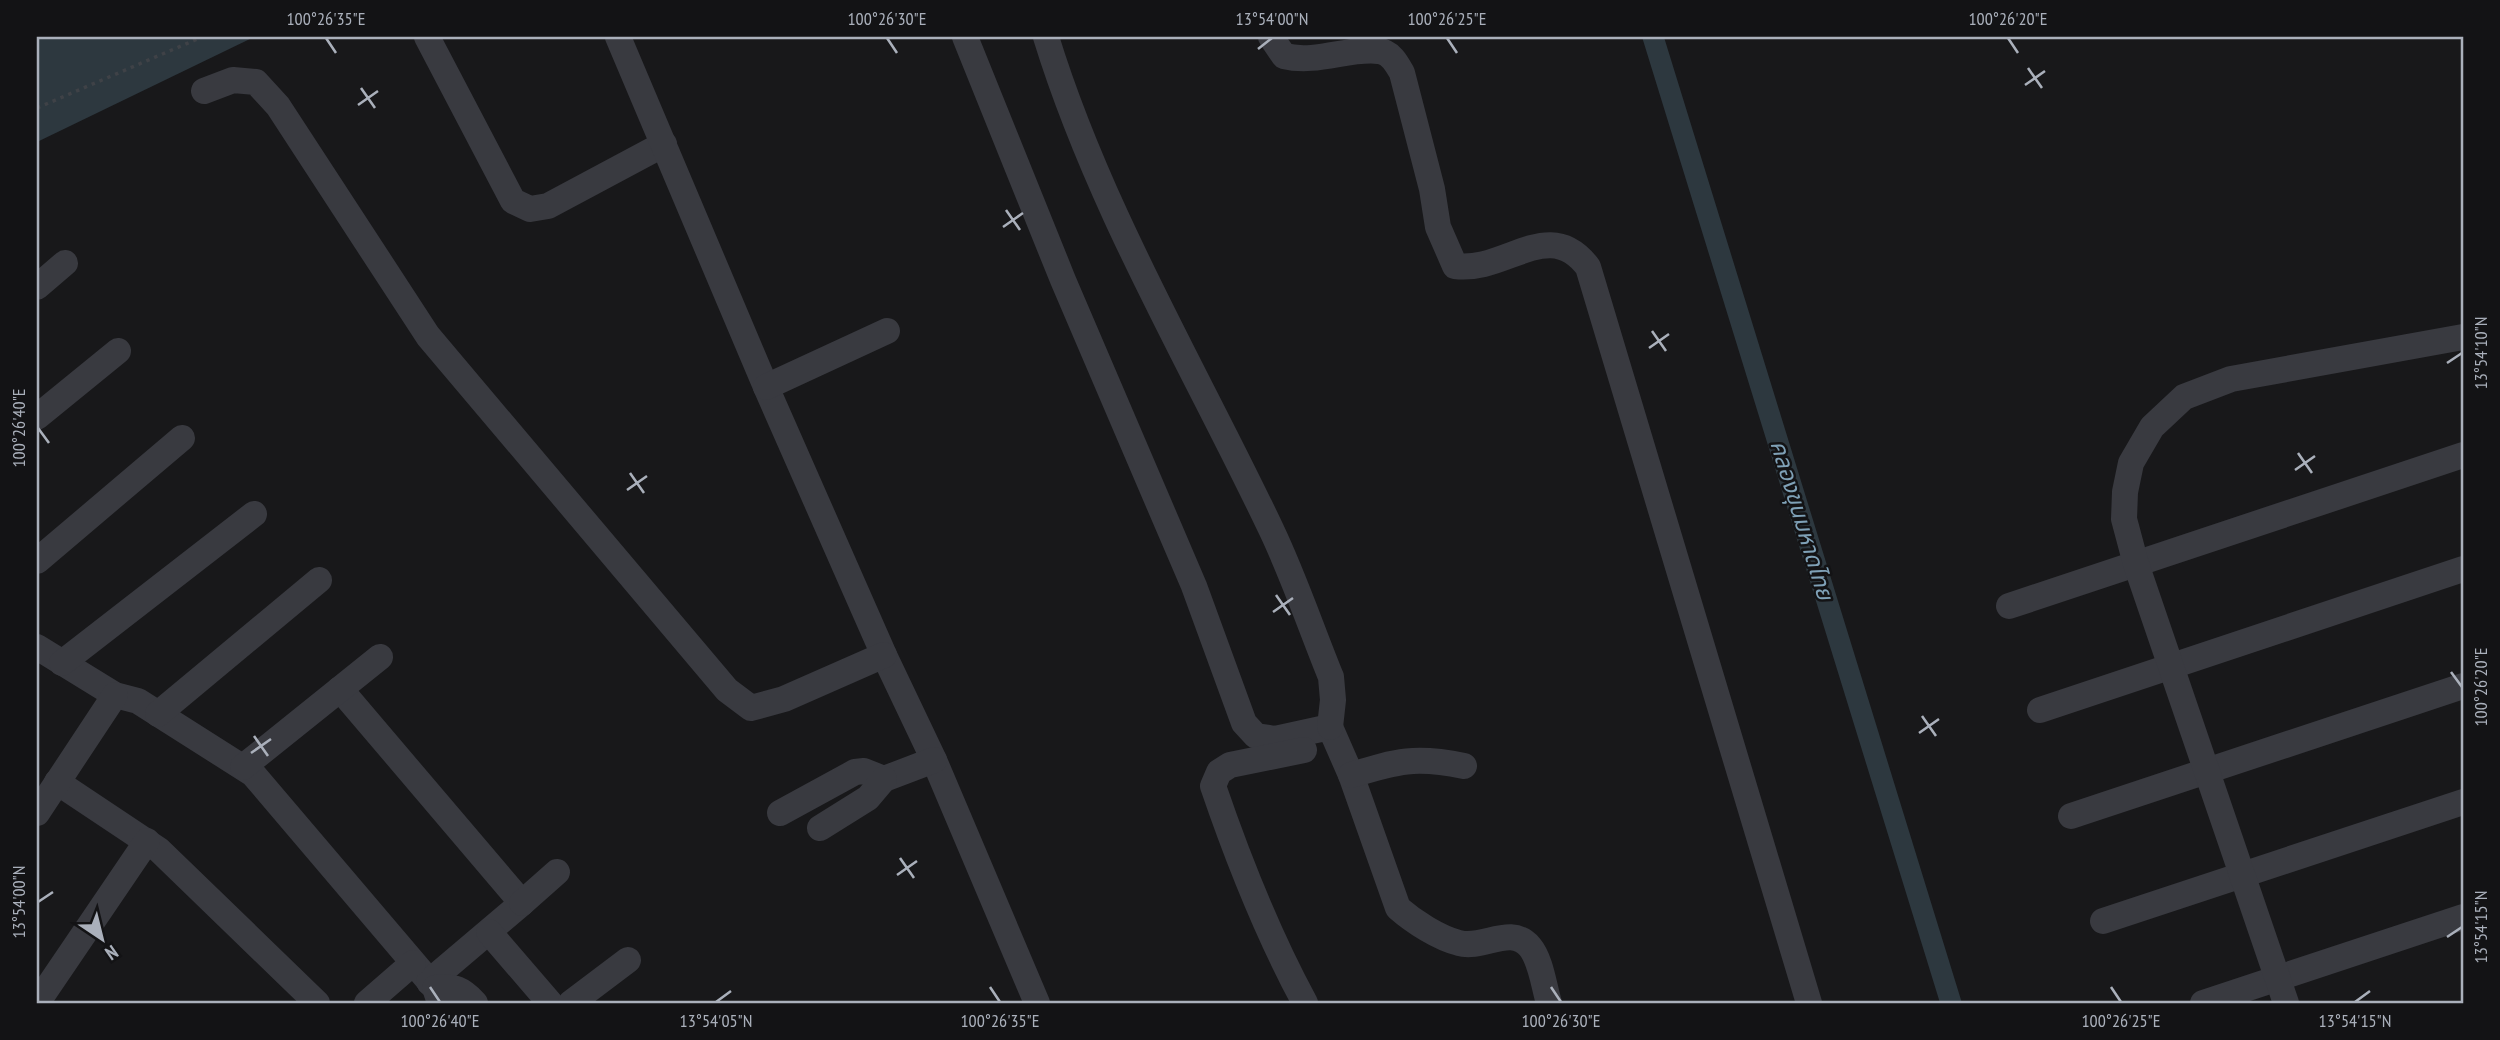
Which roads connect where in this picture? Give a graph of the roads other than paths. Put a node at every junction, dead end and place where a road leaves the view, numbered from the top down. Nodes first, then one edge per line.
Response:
1 (427, 37) edge
2 (618, 37) edge
3 (965, 37) edge
4 (1046, 37) edge
5 (1270, 37) edge
6 (204, 91) dead end
7 (664, 144) junction
8 (65, 263) dead end
9 (37, 287) edge
10 (887, 331) dead end
11 (2463, 337) edge
12 (118, 351) dead end
13 (766, 387) junction
14 (37, 417) edge
15 (182, 438) dead end
16 (2463, 455) edge
17 (254, 514) dead end
18 (37, 561) edge
19 (2136, 564) junction
20 (2463, 569) edge
21 (319, 580) dead end
22 (2009, 606) dead end
23 (37, 647) edge
24 (884, 655) junction
25 (380, 657) dead end
26 (62, 663) junction
27 (2172, 666) junction
28 (2463, 686) edge
29 (340, 689) junction
30 (115, 695) junction
31 (2040, 710) dead end
32 (158, 713) junction
33 (1333, 735) junction
34 (934, 760) junction
35 (1464, 766) dead end
36 (243, 767) junction
37 (2208, 771) junction
38 (1351, 775) junction
39 (884, 779) junction
40 (57, 782) junction
41 (2463, 802) edge
42 (37, 813) edge
43 (780, 813) dead end
44 (2071, 816) dead end
45 (820, 828) dead end
46 (147, 841) junction
47 (556, 872) dead end
48 (2243, 875) junction
49 (522, 903) junction
50 (2463, 917) edge
51 (2103, 921) dead end
52 (489, 932) junction
53 (628, 960) dead end
54 (429, 984) edge
55 (2282, 991) edge
56 (37, 1003) edge
57 (317, 1003) edge
58 (368, 1003) edge
59 (475, 1003) edge
60 (550, 1003) edge
61 (570, 1003) edge
62 (1037, 1003) edge
63 (1305, 1003) edge
64 (1549, 1003) edge
65 (1809, 1003) edge
66 (2203, 1003) edge

1 - 7 street
2 - 7 street
3 - 33 street
4 - 33 street
5 - 65 street
6 - 24 street
7 - 13 street
8 - 9 street
10 - 13 street
11 - 19 street
12 - 14 street
13 - 24 street
15 - 18 street
16 - 19 street
17 - 26 street
19 - 22 street
19 - 27 street
20 - 27 street
21 - 32 street
23 - 26 street
24 - 34 street
25 - 29 street
26 - 30 street
27 - 31 street
27 - 37 street
28 - 37 street
29 - 36 street
29 - 49 street
30 - 32 street
30 - 40 street
32 - 36 street
33 - 38 street
33 - 63 street
34 - 39 street
34 - 62 street
35 - 38 street
36 - 54 street
37 - 44 street
37 - 48 street
38 - 64 street
39 - 43 street
39 - 45 street
40 - 42 street
40 - 46 street
41 - 48 street
46 - 56 street
46 - 57 street
47 - 49 street
48 - 51 street
48 - 55 street
49 - 52 street
50 - 55 street
52 - 54 street
52 - 60 street
53 - 61 street
54 - 58 street
54 - 59 street
55 - 66 street

